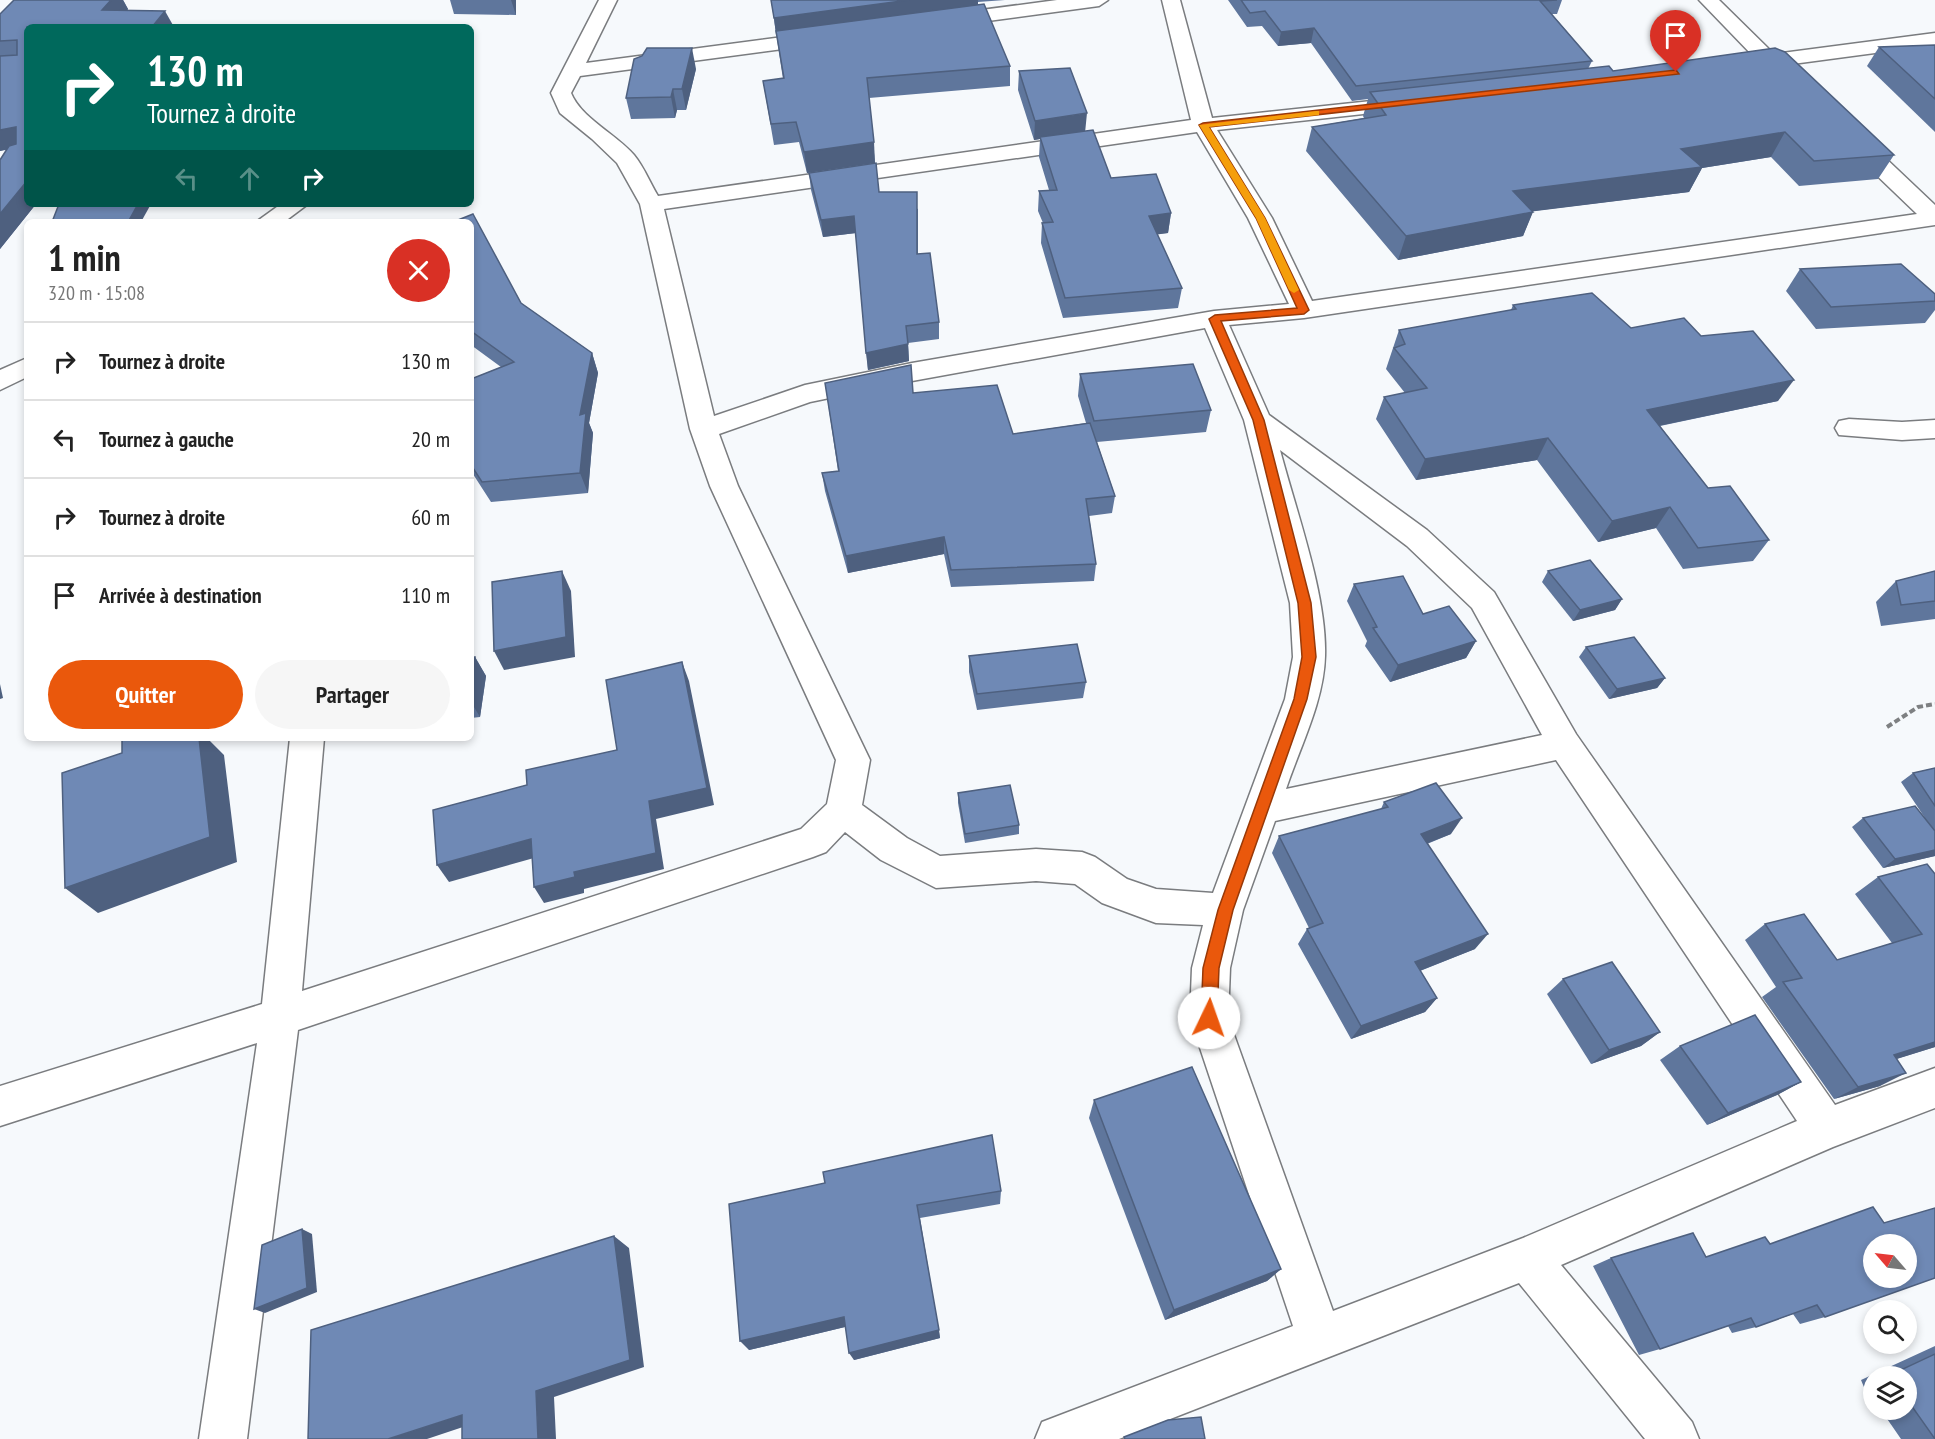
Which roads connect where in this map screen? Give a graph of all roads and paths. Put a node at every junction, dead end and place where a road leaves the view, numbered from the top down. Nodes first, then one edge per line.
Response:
1 (608, 0) edge
2 (1099, 0) edge
3 (1170, 0) edge
4 (1708, 0) edge
5 (924, 24) edge
6 (842, 35) edge
7 (1935, 39) edge
8 (1769, 61) junction
9 (1723, 66) edge
10 (573, 71) junction
11 (1794, 84) edge
12 (1428, 101) edge
13 (1836, 124) edge
14 (1203, 125) junction
15 (651, 204) junction
16 (292, 207) edge
17 (1935, 218) edge
18 (273, 219) edge
19 (1304, 310) junction
20 (1215, 319) junction
21 (24, 368) edge
22 (0, 381) edge
23 (1258, 420) junction
24 (1849, 428) dead end
25 (704, 429) junction
26 (1935, 429) edge
27 (1935, 704) edge
28 (1887, 727) dead end
29 (308, 741) edge
30 (1564, 744) junction
31 (1260, 809) junction
32 (843, 811) junction
33 (1225, 910) junction
34 (280, 1017) junction
35 (1935, 1088) edge
36 (0, 1106) edge
37 (1827, 1129) junction
38 (1527, 1258) junction
39 (1319, 1336) junction
40 (223, 1439) edge
41 (1059, 1439) edge
42 (1675, 1439) edge

1 - 10 street
2 - 5 street
3 - 14 street
4 - 8 street
6 - 10 street
7 - 8 street
8 - 9 street
8 - 11 street
10 - 15 street
12 - 14 street
13 - 17 street
14 - 15 street
14 - 19 street
15 - 25 street
16 - 18 street
17 - 19 street
19 - 20 street
20 - 23 street
20 - 25 street
21 - 22 street
23 - 30 street
23 - 31 street
24 - 26 street
25 - 32 street
27 - 28 path
29 - 34 street
30 - 31 street
30 - 37 street
31 - 33 street
32 - 33 street
32 - 34 street
33 - 39 street
34 - 36 street
34 - 40 street
35 - 37 street
37 - 38 street
38 - 39 street
38 - 42 street
39 - 41 street

